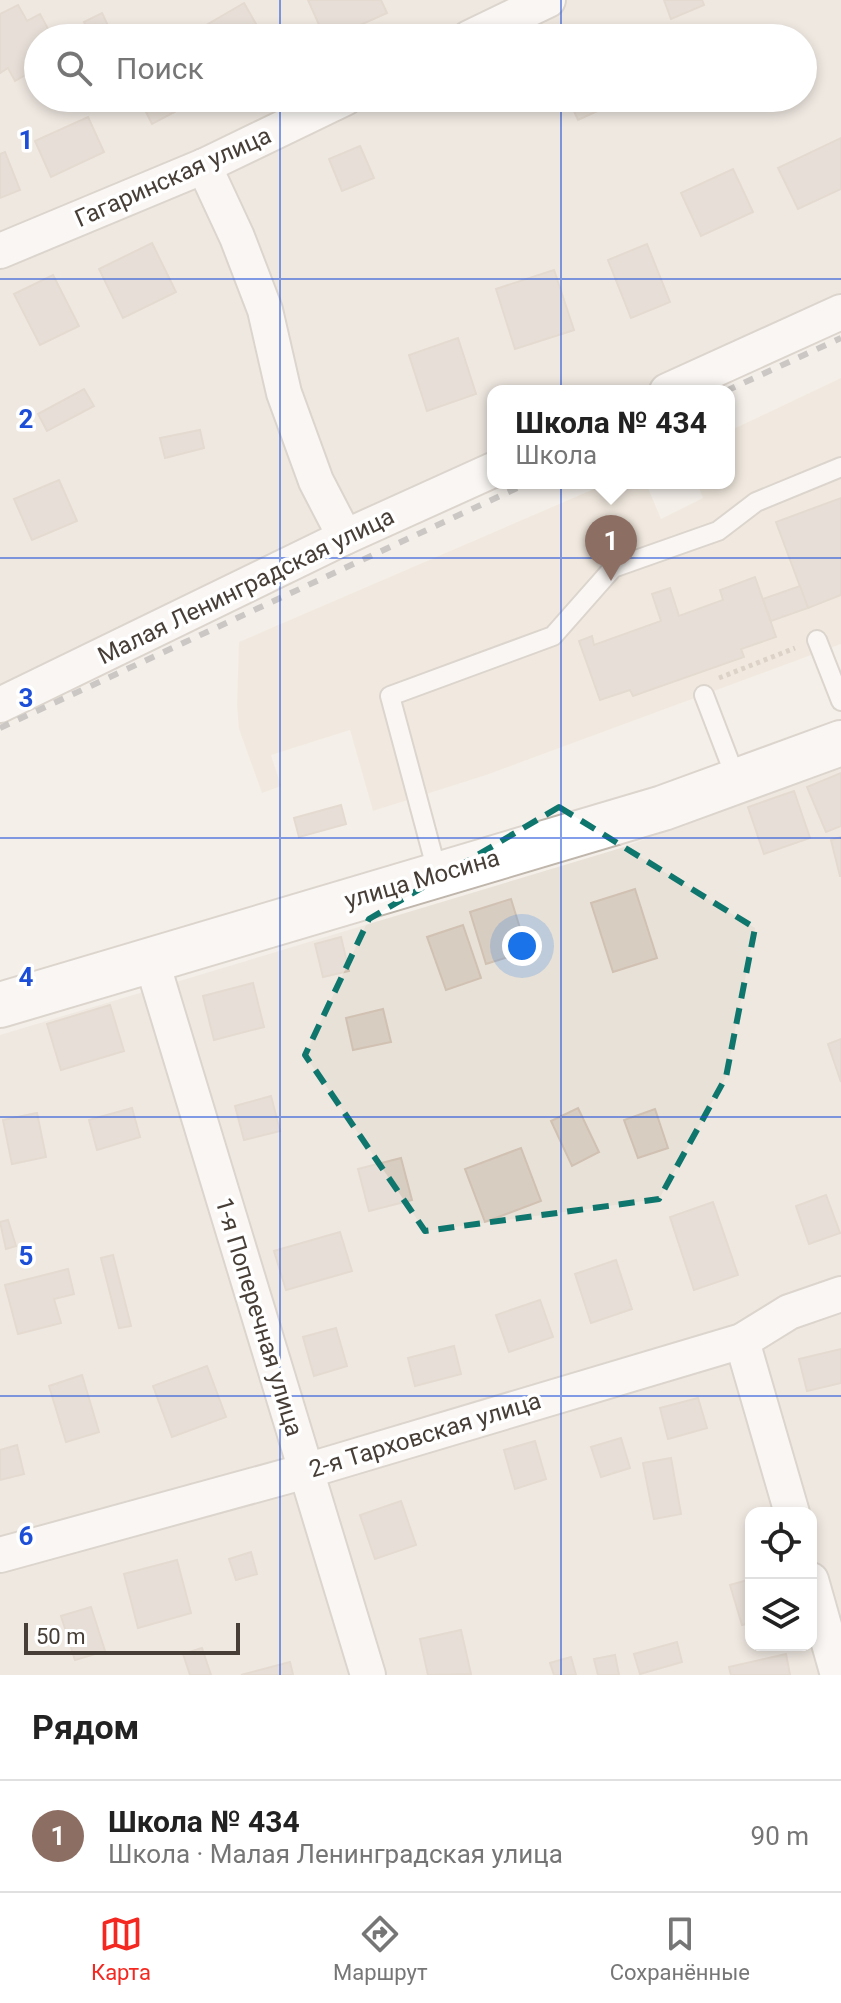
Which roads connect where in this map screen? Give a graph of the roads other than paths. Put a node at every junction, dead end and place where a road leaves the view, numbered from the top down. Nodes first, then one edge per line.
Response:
1 (548, 0) edge
2 (498, 24) edge
3 (316, 112) edge
4 (204, 166) junction
5 (0, 251) edge
6 (841, 312) edge
7 (680, 385) edge
8 (841, 467) edge
9 (487, 473) edge
10 (345, 537) junction
11 (817, 640) road end
12 (704, 695) dead end
13 (841, 701) edge
14 (0, 705) edge
15 (841, 743) edge
16 (737, 781) junction
17 (438, 875) junction
18 (151, 959) junction
19 (0, 1005) edge
20 (841, 1294) edge
21 (742, 1341) junction
22 (306, 1471) junction
23 (790, 1507) edge
24 (0, 1555) edge
25 (817, 1601) edge
26 (368, 1675) edge
27 (838, 1675) edge

1 - 2 street
3 - 4 street, Гагаринская улица
4 - 5 street, Гагаринская улица
4 - 10 street
6 - 7 street
8 - 17 lane
9 - 10 street, Малая Ленинградская улица
10 - 14 street, Малая Ленинградская улица
11 - 13 lane
12 - 16 lane
15 - 16 street, улица Мосина
16 - 17 street, улица Мосина
17 - 18 street, улица Мосина
18 - 19 street, улица Мосина
18 - 22 street, 1-я Поперечная улица
20 - 21 street, 2-я Тарховская улица
21 - 22 street, 2-я Тарховская улица
21 - 23 street
22 - 24 street, 2-я Тарховская улица
22 - 26 street, 1-я Поперечная улица
25 - 27 street

